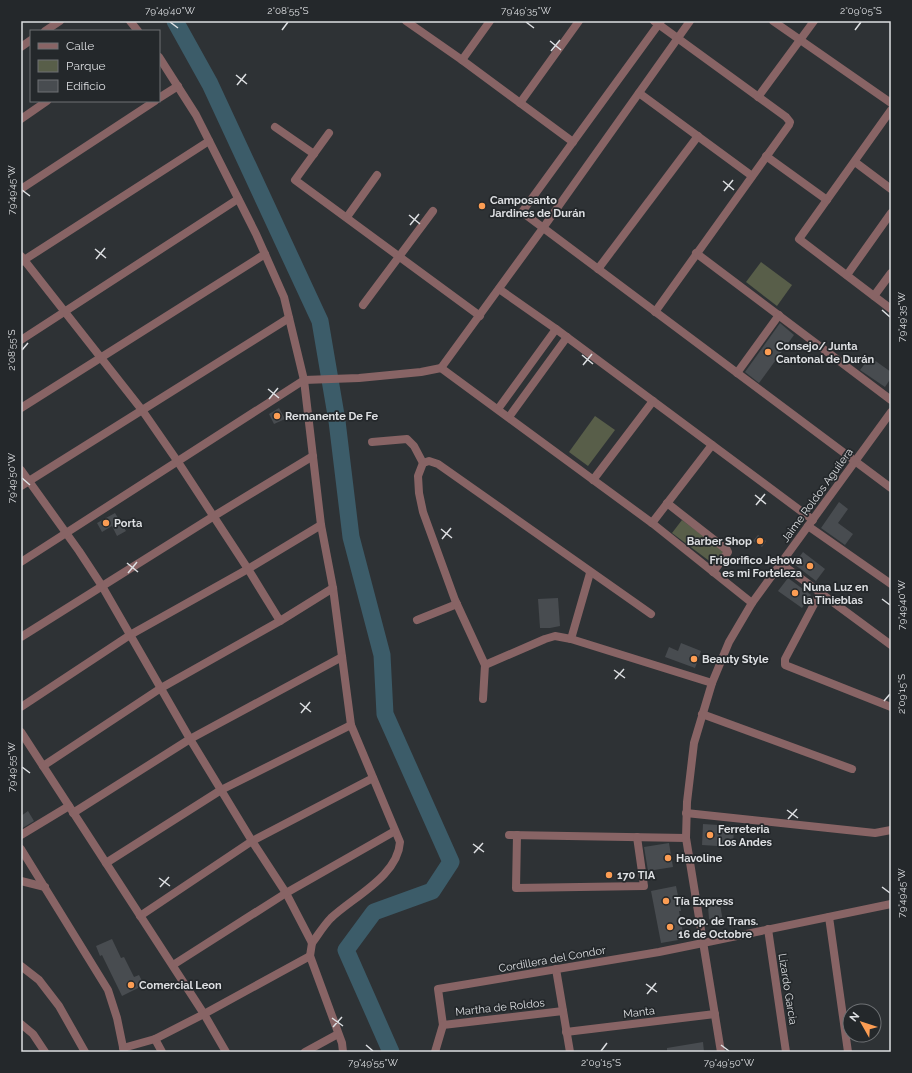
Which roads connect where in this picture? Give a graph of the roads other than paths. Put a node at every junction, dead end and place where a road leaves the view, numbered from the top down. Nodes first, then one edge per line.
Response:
1 (60, 21) edge
2 (130, 21) edge
3 (407, 21) edge
4 (490, 21) edge
5 (579, 21) edge
6 (690, 21) edge
7 (773, 21) edge
8 (814, 21) edge
9 (658, 22) edge
10 (46, 30) edge
11 (137, 30) edge
12 (678, 37) junction
13 (800, 40) junction
14 (30, 41) edge
15 (21, 47) edge
16 (160, 59) edge
17 (462, 60) junction
18 (178, 86) junction
19 (639, 94) junction
20 (160, 97) edge
21 (758, 97) junction
22 (46, 102) edge
23 (153, 102) edge
24 (520, 103) junction
25 (891, 103) edge
26 (891, 110) edge
27 (21, 119) edge
28 (275, 127) dead end
29 (329, 133) dead end
30 (698, 136) junction
31 (209, 141) junction
32 (573, 142) junction
33 (314, 154) junction
34 (766, 156) junction
35 (854, 162) junction
36 (377, 175) dead end
37 (752, 176) junction
38 (21, 189) edge
39 (891, 189) edge
40 (238, 199) junction
41 (827, 200) junction
42 (433, 211) dead end
43 (891, 214) edge
44 (347, 217) junction
45 (543, 228) junction
46 (696, 253) junction
47 (265, 254) junction
48 (400, 256) junction
49 (22, 259) edge
50 (598, 269) junction
51 (891, 273) edge
52 (847, 275) junction
53 (499, 289) junction
54 (874, 296) junction
55 (363, 305) dead end
56 (891, 309) edge
57 (65, 312) junction
58 (655, 312) junction
59 (779, 315) junction
60 (480, 316) junction
61 (289, 318) junction
62 (556, 329) junction
63 (567, 337) junction
64 (21, 340) edge
65 (101, 358) junction
66 (441, 368) junction
67 (738, 373) junction
68 (307, 380) junction
69 (891, 400) edge
70 (653, 402) junction
71 (21, 408) edge
72 (498, 409) junction
73 (142, 410) junction
74 (891, 412) edge
75 (509, 417) junction
76 (372, 442) dead end
77 (712, 445) junction
78 (313, 456) junction
79 (855, 461) junction
80 (178, 462) junction
81 (423, 463) junction
82 (21, 470) edge
83 (593, 480) junction
84 (30, 481) junction
85 (21, 486) edge
86 (891, 488) edge
87 (667, 503) junction
88 (214, 516) junction
89 (652, 523) junction
90 (811, 523) junction
91 (321, 525) junction
92 (66, 533) junction
93 (21, 562) edge
94 (780, 563) junction
95 (248, 569) junction
96 (713, 572) junction
97 (590, 573) junction
98 (891, 584) edge
99 (102, 586) junction
100 (333, 588) junction
101 (820, 593) junction
102 (752, 603) junction
103 (457, 604) junction
104 (651, 614) dead end
105 (417, 620) dead end
106 (280, 621) junction
107 (130, 635) junction
108 (21, 638) edge
109 (571, 639) junction
110 (891, 645) edge
111 (342, 657) junction
112 (485, 665) junction
113 (712, 683) junction
114 (161, 688) junction
115 (483, 699) dead end
116 (21, 707) edge
117 (891, 707) edge
118 (702, 714) junction
119 (350, 725) junction
120 (21, 732) edge
121 (190, 740) junction
122 (43, 766) junction
123 (852, 768) dead end
124 (373, 778) junction
125 (221, 790) junction
126 (71, 809) junction
127 (686, 813) junction
128 (891, 830) edge
129 (395, 831) junction
130 (21, 836) edge
131 (637, 837) junction
132 (686, 838) junction
133 (252, 842) junction
134 (21, 849) edge
135 (106, 863) junction
136 (21, 881) edge
137 (45, 887) junction
138 (286, 893) junction
139 (891, 904) edge
140 (140, 916) junction
141 (829, 917) junction
142 (768, 929) junction
143 (704, 942) junction
144 (312, 943) junction
145 (310, 956) junction
146 (173, 965) junction
147 (21, 966) edge
148 (556, 969) junction
149 (563, 1012) junction
150 (204, 1014) junction
151 (715, 1014) junction
152 (21, 1024) edge
153 (443, 1025) junction
154 (566, 1032) junction
155 (338, 1034) junction
156 (155, 1039) junction
157 (123, 1050) edge
158 (45, 1052) edge
159 (85, 1052) edge
160 (162, 1052) edge
161 (226, 1052) edge
162 (305, 1052) edge
163 (343, 1052) edge
164 (435, 1052) edge
165 (570, 1052) edge
166 (721, 1052) edge
167 (786, 1052) edge
168 (848, 1052) edge

1 - 10 street
2 - 11 street
3 - 17 street
4 - 17 street
5 - 24 street
6 - 12 street
7 - 13 street
8 - 13 street
9 - 12 street
9 - 32 street
12 - 19 street
12 - 21 street
13 - 21 street
13 - 25 street
14 - 15 street
16 - 18 street
17 - 24 street
18 - 20 street
18 - 31 street
19 - 30 street
19 - 45 street
21 - 34 street
22 - 27 street
23 - 38 street
24 - 32 street
26 - 35 street
28 - 33 street
29 - 33 street
30 - 37 street
30 - 50 street
31 - 40 street
31 - 49 street
32 - 45 street
33 - 44 street
34 - 37 street
34 - 41 street
35 - 39 street
35 - 41 street
36 - 44 street
37 - 46 street
40 - 47 street
40 - 57 street
41 - 52 street
42 - 48 street
43 - 52 street
44 - 48 street
45 - 50 street
45 - 53 street
46 - 58 street
46 - 59 street
47 - 61 street
47 - 65 street
48 - 55 street
48 - 60 street
49 - 57 street
50 - 58 street
51 - 54 street
52 - 54 street
53 - 60 street
53 - 62 street
54 - 56 street
57 - 64 street
57 - 65 street
58 - 67 street
59 - 67 street
59 - 69 street
60 - 66 street
61 - 68 street
61 - 73 street
62 - 63 street
62 - 72 street
63 - 70 street
63 - 75 street
65 - 71 street
65 - 73 street
66 - 68 street
66 - 72 street
67 - 79 street
68 - 78 street
68 - 80 street
70 - 77 street
70 - 83 street
72 - 75 street
73 - 80 street
73 - 84 street
74 - 79 street, Jaime Roldos Aguilera
75 - 83 street
76 - 81 street
77 - 87 street
77 - 90 street
78 - 88 street
78 - 91 street
79 - 86 street
79 - 90 street, Jaime Roldos Aguilera
80 - 88 street
80 - 92 street
81 - 97 street
81 - 103 street
82 - 84 street
83 - 89 street
84 - 85 street
84 - 92 street
87 - 89 street
87 - 96 street
88 - 95 street
88 - 99 street
89 - 96 street
90 - 94 street, Jaime Roldos Aguilera
90 - 98 street
91 - 95 street
91 - 100 street
92 - 93 street
92 - 99 street
94 - 101 street
94 - 102 street, Jaime Roldos Aguilera
95 - 106 street
95 - 107 street
96 - 102 street
97 - 104 street
97 - 109 street
99 - 107 street
99 - 108 street
100 - 106 street
100 - 111 street
101 - 110 street
101 - 117 street
102 - 113 street, Jaime Roldos Aguilera
103 - 105 street
103 - 112 street
106 - 114 street
107 - 114 street
107 - 116 street
109 - 112 street
109 - 113 street
111 - 119 street
111 - 121 street
112 - 115 street
113 - 118 street, Jaime Roldos Aguilera
114 - 121 street
114 - 122 street
118 - 123 street
118 - 127 street, Jaime Roldos Aguilera
119 - 124 street
119 - 125 street
120 - 122 street
121 - 125 street
121 - 126 street
122 - 126 street
124 - 129 street
124 - 133 street
125 - 133 street
125 - 135 street
126 - 130 street
126 - 135 street
127 - 128 street
127 - 132 street, Jaime Roldos Aguilera
129 - 138 street
129 - 144 street
131 - 131 street
131 - 132 street
132 - 143 street, Jaime Roldos Aguilera
133 - 138 street
133 - 140 street
134 - 137 street
135 - 140 street
136 - 137 street
137 - 157 street
138 - 144 street
138 - 146 street
139 - 141 street, Cordillera del Condor
140 - 146 street
141 - 142 street, Cordillera del Condor
141 - 168 street
142 - 143 street, Cordillera del Condor
142 - 167 street, Lizardo Garcia
143 - 148 street, Cordillera del Condor
143 - 151 street, Jaime Roldos Aguilera
144 - 145 street
145 - 150 street
145 - 155 street
146 - 150 street
147 - 159 street
148 - 149 street
148 - 153 street, Cordillera del Condor
149 - 153 street, Martha de Roldos
149 - 154 street
150 - 156 street
150 - 161 street
151 - 154 street, Manta
151 - 166 street, Jaime Roldos Aguilera
152 - 158 street
153 - 164 street, Martha de Roldos
154 - 165 street
155 - 162 street
155 - 163 street
156 - 157 street
156 - 160 street

